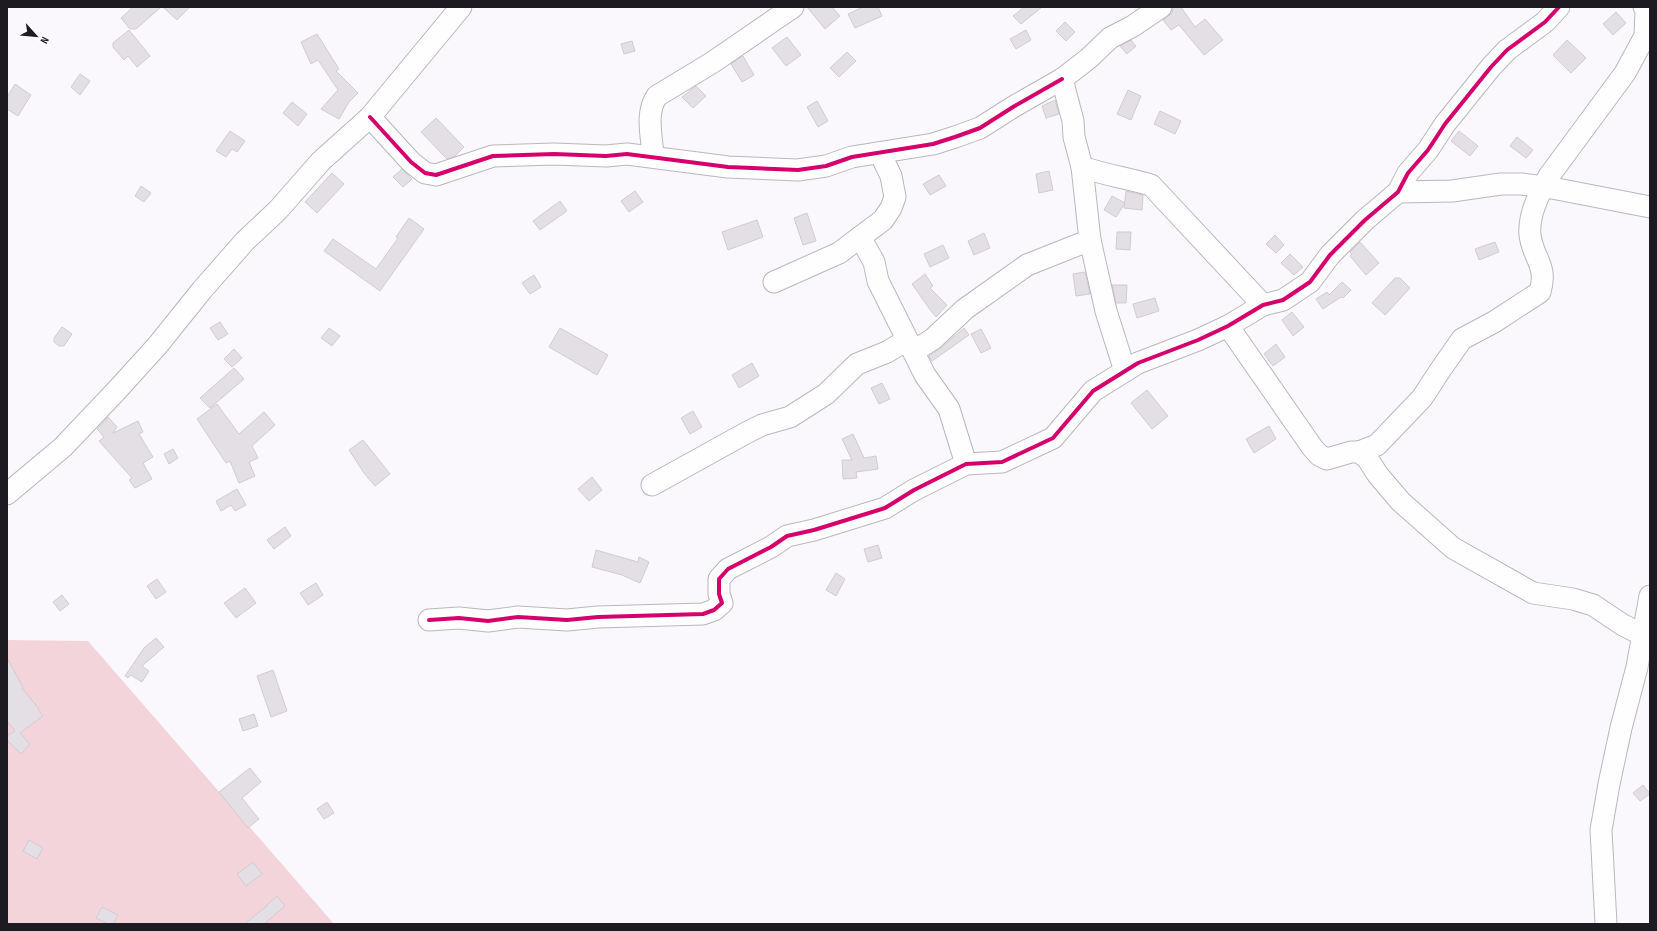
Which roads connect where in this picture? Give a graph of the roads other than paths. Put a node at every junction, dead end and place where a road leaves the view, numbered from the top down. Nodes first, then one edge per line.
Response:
1 (461, 7) edge
2 (793, 7) edge
3 (1161, 7) edge
4 (1559, 7) edge
5 (1644, 7) edge
6 (1062, 79) junction
7 (370, 117) junction
8 (880, 153) junction
9 (653, 156) junction
10 (1082, 167) junction
11 (1543, 187) junction
12 (1398, 192) junction
13 (1650, 207) edge
14 (860, 236) junction
15 (1090, 240) junction
16 (774, 282) dead end
17 (1263, 305) junction
18 (1228, 326) junction
19 (910, 345) junction
20 (1124, 371) junction
21 (1359, 452) junction
22 (966, 464) junction
23 (652, 485) dead end
24 (7, 494) edge
25 (1650, 596) edge
26 (429, 620) dead end
27 (1647, 635) edge
28 (1606, 924) edge

1 - 7 street
2 - 9 street
3 - 6 street
4 - 12 street
5 - 11 street
6 - 8 street
6 - 10 street
7 - 9 street
7 - 24 street
8 - 9 street
8 - 14 street
10 - 15 street
10 - 17 street
11 - 12 street
11 - 13 street
11 - 21 street
12 - 17 street
14 - 16 street
14 - 19 street
15 - 19 street
15 - 20 street
17 - 18 street
18 - 20 street
18 - 21 street
19 - 22 street
19 - 23 street
20 - 22 street
21 - 27 street
22 - 26 street
25 - 27 street
27 - 28 street

